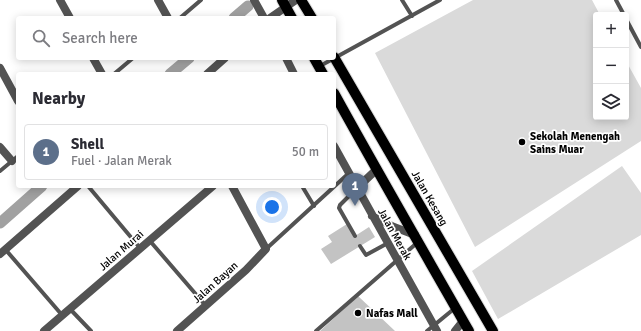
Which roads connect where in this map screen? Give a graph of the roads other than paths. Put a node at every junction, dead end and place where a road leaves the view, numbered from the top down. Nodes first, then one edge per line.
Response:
1 (60, 0) edge
2 (158, 0) edge
3 (202, 0) edge
4 (254, 0) edge
5 (296, 0) edge
6 (301, 0) edge
7 (402, 0) edge
8 (440, 0) edge
9 (616, 0) edge
10 (284, 4) edge
11 (622, 12) edge
12 (69, 16) edge
13 (167, 16) edge
14 (182, 16) edge
15 (263, 16) edge
16 (272, 16) edge
17 (291, 16) edge
18 (311, 16) edge
19 (412, 16) junction
20 (629, 25) edge
21 (641, 47) edge
22 (336, 57) edge
23 (94, 60) edge
24 (131, 60) edge
25 (223, 60) edge
26 (287, 60) edge
27 (330, 60) edge
28 (335, 60) edge
29 (319, 66) edge
30 (0, 68) edge
31 (101, 72) edge
32 (116, 72) edge
33 (210, 72) edge
34 (293, 72) edge
35 (16, 97) edge
36 (336, 97) edge
37 (0, 147) edge
38 (336, 150) edge
39 (15, 158) edge
40 (376, 170) junction
41 (0, 171) edge
42 (349, 173) junction
43 (336, 185) edge
44 (66, 188) edge
45 (76, 188) edge
46 (90, 188) edge
47 (210, 188) edge
48 (233, 188) edge
49 (303, 188) edge
50 (333, 188) edge
51 (357, 188) junction
52 (70, 193) junction
53 (314, 206) junction
54 (372, 216) junction
55 (355, 236) dead end
56 (417, 238) junction
57 (149, 240) junction
58 (388, 243) junction
59 (360, 246) dead end
60 (140, 248) junction
61 (266, 249) junction
62 (3, 251) edge
63 (396, 260) junction
64 (206, 306) junction
65 (70, 308) junction
66 (456, 308) junction
67 (62, 315) junction
68 (463, 321) junction
69 (435, 328) edge
70 (44, 331) edge
71 (91, 331) edge
72 (177, 331) edge
73 (316, 331) edge
74 (427, 331) edge
75 (454, 331) edge
76 (469, 331) edge
77 (493, 331) edge

1 - 12 street
2 - 13 street
3 - 14 lane
4 - 15 street
5 - 10 street
6 - 18 main road
7 - 19 lane
8 - 19 lane
9 - 11 lane
10 - 16 street
10 - 17 main road
19 - 22 lane
20 - 21 lane
23 - 31 street
24 - 32 lane
25 - 33 street
26 - 34 street
27 - 29 lane
28 - 77 main road, Jalan Kesang
30 - 35 street
36 - 40 main road
37 - 39 street
38 - 42 street, Jalan Merak
39 - 41 lane
40 - 51 street
40 - 56 main road
42 - 43 lane
42 - 51 street, Jalan Merak
44 - 52 street
45 - 52 street
46 - 60 lane
47 - 57 street, Jalan Murai
48 - 61 street
49 - 53 lane
50 - 53 lane
51 - 54 street, Jalan Merak
51 - 55 lane
52 - 62 street
53 - 61 lane
54 - 56 street
54 - 58 street, Jalan Merak
56 - 63 lane
56 - 66 main road
57 - 60 street, Jalan Murai
57 - 64 lane
58 - 59 lane
58 - 63 street, Jalan Merak
60 - 65 street, Jalan Murai
61 - 64 street, Jalan Bayan
62 - 67 lane
63 - 69 street, Jalan Merak
63 - 73 lane
64 - 72 street, Jalan Bayan
65 - 67 street, Jalan Murai
65 - 71 lane
66 - 68 main road
66 - 69 lane
67 - 70 street, Jalan Murai
68 - 75 street
68 - 76 main road
69 - 74 lane

